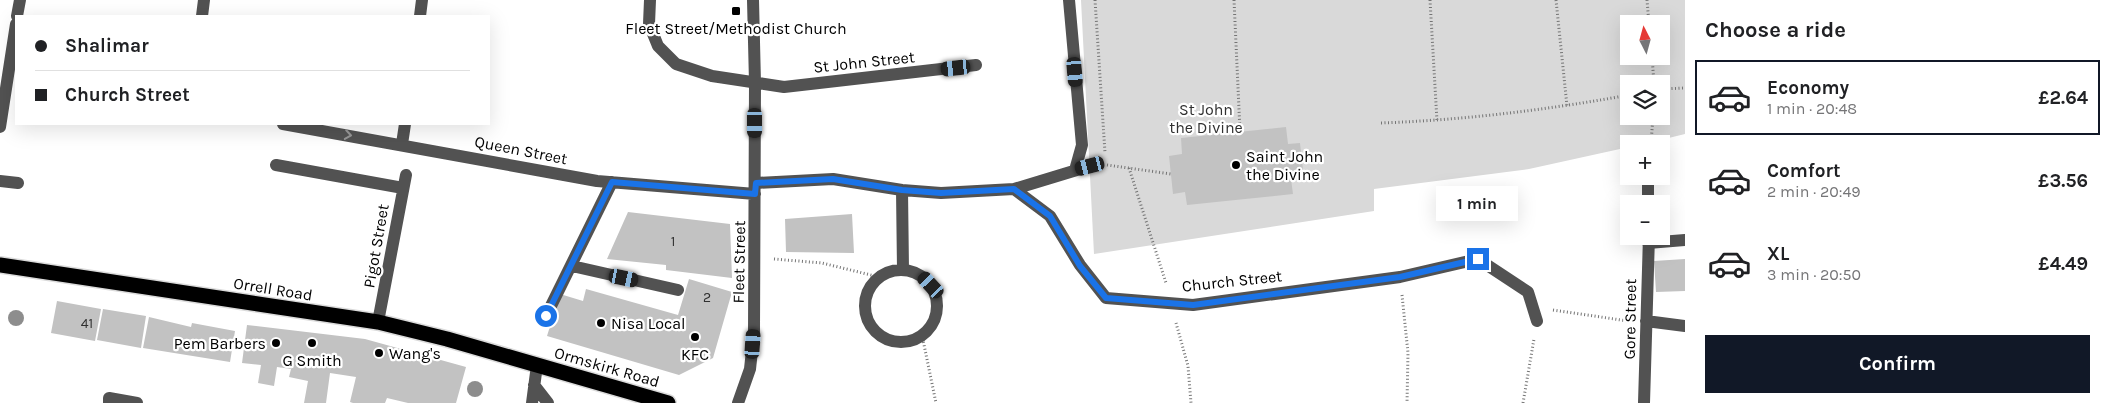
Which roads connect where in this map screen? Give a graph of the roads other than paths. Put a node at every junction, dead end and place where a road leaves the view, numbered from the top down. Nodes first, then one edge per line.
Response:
1 (20, 0) edge
2 (204, 0) edge
3 (422, 0) edge
4 (650, 0) edge
5 (752, 0) edge
6 (1069, 0) edge
7 (18, 15) edge
8 (202, 15) edge
9 (420, 15) edge
10 (15, 30) edge
11 (976, 65) dead end
12 (8, 75) edge
13 (755, 84) junction
14 (288, 125) edge
15 (405, 125) edge
16 (0, 127) edge
17 (402, 144) junction
18 (276, 165) dead end
19 (1090, 166) dead end
20 (1074, 170) junction
21 (406, 174) dead end
22 (0, 181) edge
23 (612, 182) junction
24 (18, 183) dead end
25 (403, 188) junction
26 (755, 189) junction
27 (1014, 189) junction
28 (902, 190) junction
29 (1670, 240) edge
30 (1685, 240) edge
31 (1648, 245) edge
32 (0, 266) edge
33 (572, 266) junction
34 (902, 270) junction
35 (678, 290) dead end
36 (546, 316) dead end
37 (1537, 321) road end
38 (1646, 321) junction
39 (378, 322) junction
40 (1685, 326) edge
41 (537, 365) junction
42 (534, 385) junction
43 (109, 403) edge
44 (137, 403) edge
45 (532, 403) edge
46 (548, 403) edge
47 (668, 403) edge
48 (738, 403) edge
49 (1644, 403) edge

1 - 7 street
2 - 8 street
3 - 9 street
4 - 13 street, St John Street
5 - 13 street, Fleet Street
6 - 20 street
10 - 12 street
11 - 13 street, St John Street
12 - 16 street
13 - 26 street, Fleet Street
14 -> 17 street, Queen Street
15 - 17 street
17 - 23 street, Queen Street
18 - 25 street
19 - 20 street
20 - 27 street
21 - 25 street, Pigot Street
22 - 24 street
23 - 26 street, Queen Street
23 - 33 street
25 - 39 street, Pigot Street
26 - 28 street
26 - 48 street, Fleet Street
27 - 28 street
27 - 37 street, Church Street
28 - 34 street
29 - 30 street
31 - 38 street, Gore Street
32 - 39 highway, Orrell Road
33 - 35 street
33 - 36 street
34 - 34 street
38 - 40 street
38 - 49 street, Gore Street
39 - 41 highway, Orrell Road
41 - 42 street
41 - 47 highway, Ormskirk Road
42 - 45 street
42 - 46 street
43 - 44 street

